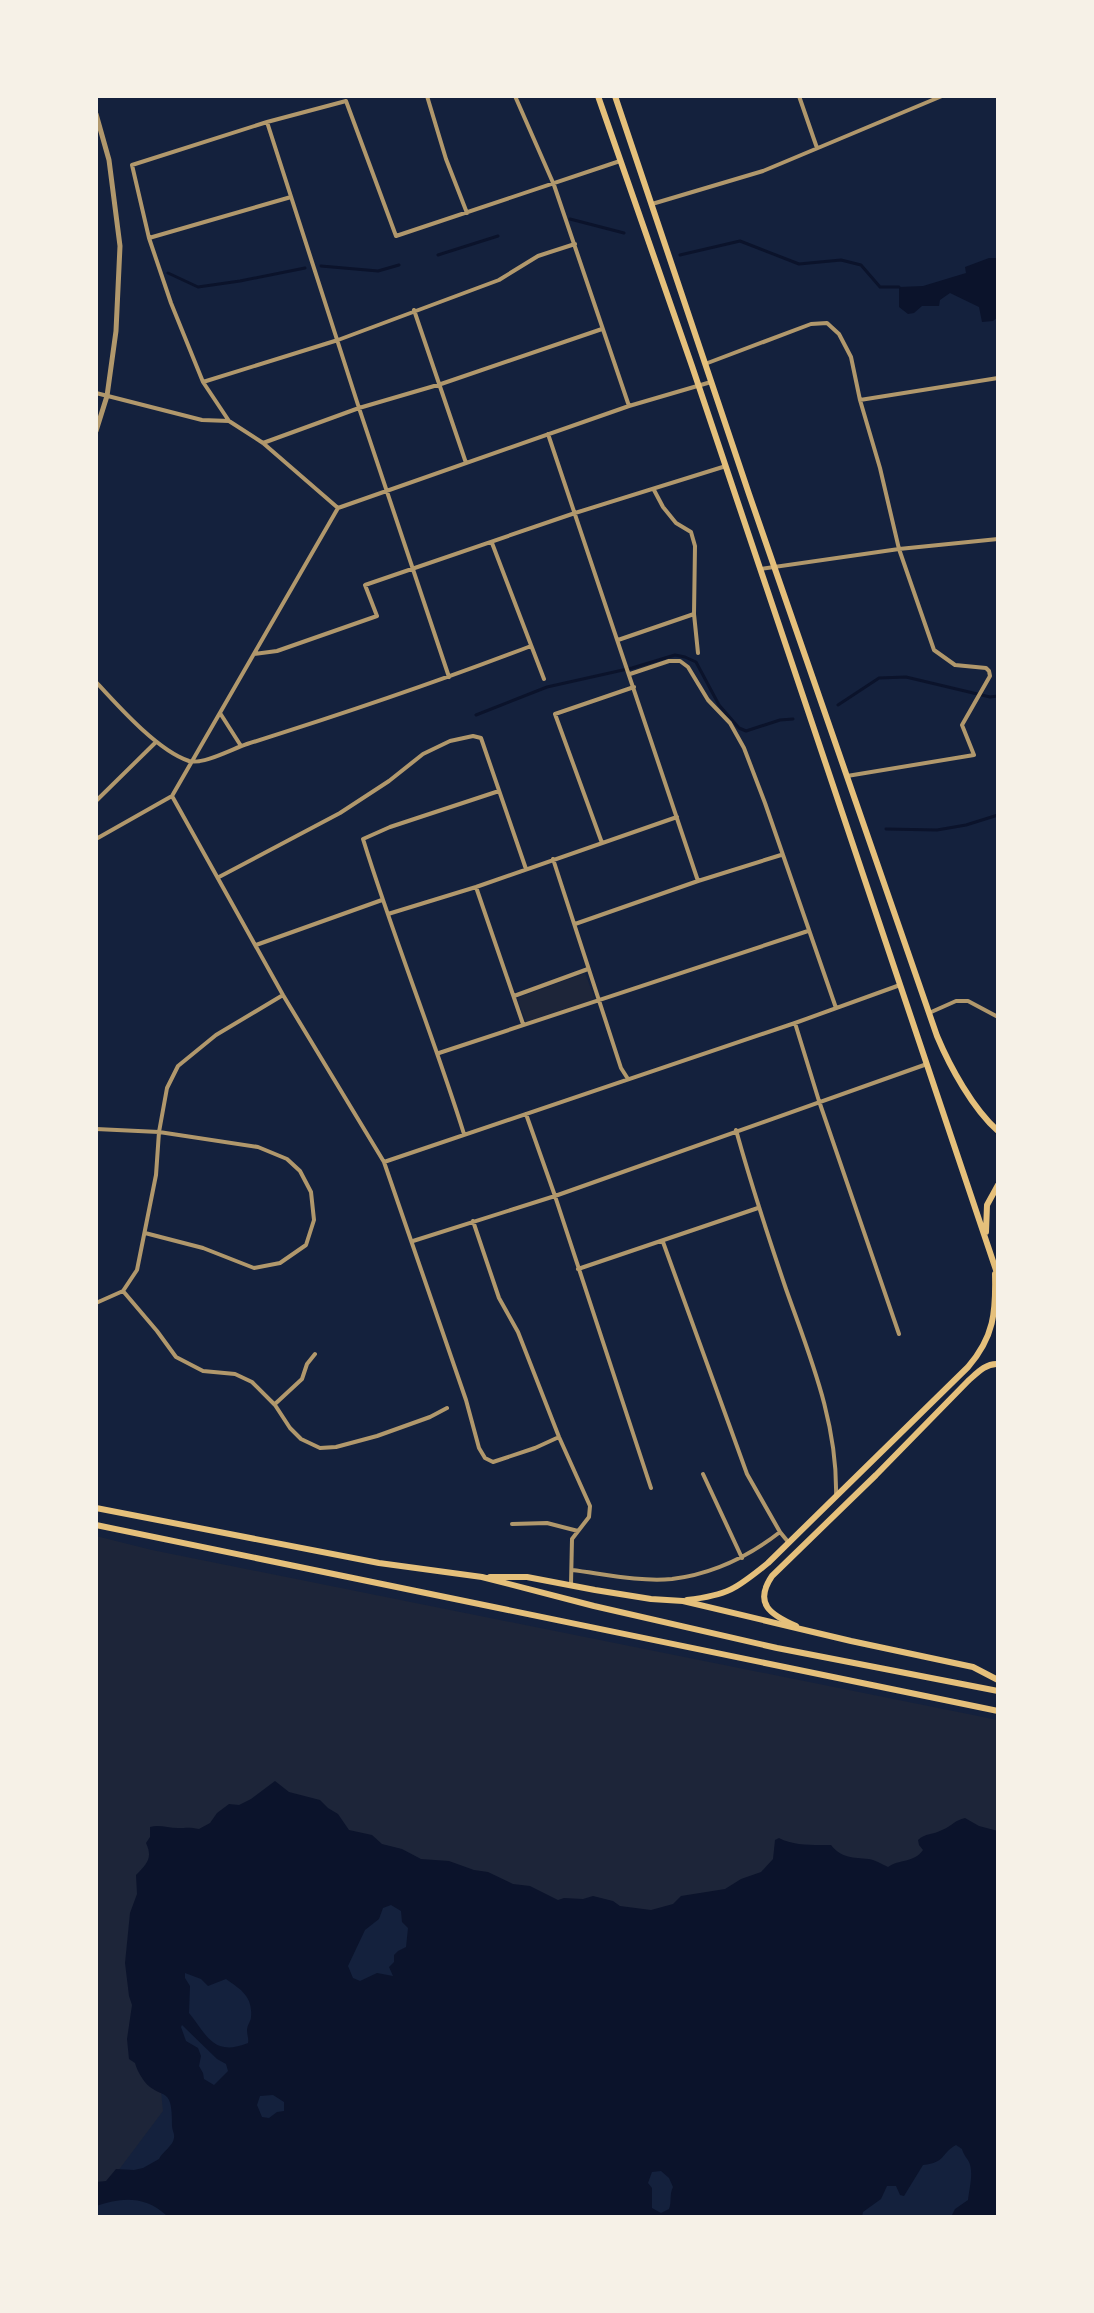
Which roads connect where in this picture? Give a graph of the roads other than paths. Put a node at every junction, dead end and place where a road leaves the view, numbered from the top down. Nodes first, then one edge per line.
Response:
1 (427, 96) edge
2 (515, 96) edge
3 (598, 96) edge
4 (615, 96) edge
5 (799, 96) edge
6 (942, 96) edge
7 (96, 114) edge
8 (267, 122) junction
9 (817, 148) junction
10 (620, 161) junction
11 (554, 185) junction
12 (291, 197) junction
13 (651, 205) junction
14 (467, 213) junction
15 (149, 238) junction
16 (575, 244) junction
17 (414, 310) junction
18 (602, 329) junction
19 (338, 340) junction
20 (705, 364) junction
21 (998, 378) edge
22 (203, 382) junction
23 (711, 382) junction
24 (441, 384) junction
25 (699, 387) junction
26 (96, 393) edge
27 (107, 396) junction
28 (860, 400) junction
29 (629, 406) junction
30 (359, 408) junction
31 (229, 421) junction
32 (96, 431) edge
33 (548, 434) junction
34 (263, 443) junction
35 (466, 463) junction
36 (726, 466) junction
37 (654, 490) junction
38 (388, 491) junction
39 (338, 508) junction
40 (575, 513) junction
41 (998, 539) edge
42 (492, 542) junction
43 (899, 549) junction
44 (775, 567) junction
45 (414, 568) junction
46 (760, 569) junction
47 (694, 614) junction
48 (618, 640) junction
49 (531, 646) junction
50 (698, 653) dead end
51 (254, 654) junction
52 (630, 673) junction
53 (449, 677) junction
54 (544, 679) dead end
55 (96, 682) edge
56 (634, 687) junction
57 (220, 713) junction
58 (156, 742) junction
59 (241, 746) junction
60 (190, 761) junction
61 (847, 776) junction
62 (499, 791) junction
63 (172, 796) junction
64 (96, 801) edge
65 (677, 817) junction
66 (96, 839) edge
67 (602, 843) junction
68 (781, 854) junction
69 (553, 859) junction
70 (526, 869) junction
71 (219, 877) junction
72 (698, 881) junction
73 (476, 887) junction
74 (382, 900) junction
75 (388, 914) junction
76 (575, 924) junction
77 (808, 931) junction
78 (256, 945) junction
79 (588, 969) junction
80 (901, 985) junction
81 (283, 995) junction
82 (514, 996) junction
83 (599, 1001) junction
84 (836, 1008) junction
85 (929, 1013) junction
86 (998, 1017) edge
87 (795, 1023) junction
88 (524, 1025) junction
89 (439, 1053) junction
90 (927, 1064) junction
91 (628, 1079) junction
92 (819, 1101) junction
93 (526, 1114) junction
94 (96, 1129) edge
95 (736, 1130) junction
96 (998, 1131) edge
97 (159, 1132) junction
98 (464, 1134) junction
99 (384, 1162) junction
100 (998, 1185) edge
101 (555, 1196) junction
102 (758, 1208) junction
103 (473, 1221) junction
104 (145, 1233) junction
105 (413, 1241) junction
106 (663, 1242) junction
107 (994, 1266) junction
108 (578, 1269) junction
109 (998, 1276) edge
110 (123, 1291) junction
111 (96, 1303) edge
112 (899, 1334) dead end
113 (315, 1354) dead end
114 (998, 1364) edge
115 (275, 1405) junction
116 (447, 1408) dead end
117 (559, 1437) junction
118 (703, 1474) dead end
119 (651, 1488) dead end
120 (836, 1499) junction
121 (96, 1508) edge
122 (512, 1524) dead end
123 (96, 1525) edge
124 (578, 1531) junction
125 (780, 1532) junction
126 (789, 1543) junction
127 (742, 1558) junction
128 (572, 1570) junction
129 (482, 1577) junction
130 (571, 1584) junction
131 (683, 1601) junction
132 (799, 1627) junction
133 (998, 1680) edge
134 (998, 1691) edge
135 (998, 1711) edge

1 - 14 street
2 - 11 street
3 - 10 main road
4 - 13 main road
5 - 9 street
6 - 9 street
7 - 27 street
8 - 12 street
8 - 14 street
8 - 15 street
9 - 13 street
10 - 11 street
10 - 25 main road
11 - 14 street
11 - 16 street
12 - 15 street
12 - 19 street
13 - 20 main road
15 - 22 street
16 - 17 street
16 - 18 street
17 - 19 street
17 - 24 street
18 - 24 street
18 - 29 street
19 - 22 street
19 - 30 street
20 - 23 main road
20 - 28 street
21 - 28 street
22 - 31 street
23 - 25 street
23 - 44 main road
24 - 30 street
24 - 35 street
25 - 29 street
25 - 36 main road
26 - 27 street
27 - 31 street
27 - 32 street
28 - 43 street
29 - 33 street
30 - 34 street
30 - 38 street
31 - 34 street
33 - 35 street
33 - 40 street
34 - 39 street
35 - 38 street
36 - 37 street
36 - 46 main road
37 - 40 street
37 - 47 street
38 - 39 street
38 - 45 street
39 - 51 street
40 - 42 street
40 - 48 street
41 - 43 street
42 - 45 street
42 - 49 street
43 - 44 street
43 - 61 street
44 - 46 street
44 - 61 main road
45 - 51 street
45 - 53 street
46 - 80 main road
47 - 48 street
47 - 50 street
48 - 52 street
49 - 53 street
49 - 54 street
51 - 57 street
52 - 56 street
52 - 68 street
53 - 59 street
55 - 58 street
56 - 65 street
56 - 67 street
57 - 59 street
57 - 60 street
58 - 60 street
58 - 64 street
59 - 60 street
60 - 63 street
61 - 85 main road
62 - 70 street
62 - 71 street
62 - 74 street
63 - 66 street
63 - 71 street
65 - 67 street
65 - 72 street
67 - 69 street
68 - 72 street
68 - 77 street
69 - 70 street
69 - 76 street
70 - 73 street
71 - 78 street
72 - 76 street
73 - 75 street
73 - 82 street
74 - 75 street
74 - 78 street
75 - 89 street
76 - 79 street
77 - 83 street
77 - 84 street
78 - 81 street
79 - 82 street
79 - 83 street
80 - 84 street
80 - 90 main road
81 - 97 street
81 - 99 street
82 - 88 street
83 - 88 street
83 - 91 street
84 - 87 street
85 - 86 street
85 - 96 main road
87 - 91 street
87 - 92 street
88 - 89 street
89 - 98 street
90 - 92 street
90 - 107 main road
91 - 93 street
92 - 95 street
92 - 112 street
93 - 98 street
93 - 101 street
94 - 97 street
95 - 101 street
95 - 102 street
97 - 104 street
97 - 104 street
98 - 99 street
99 - 105 street
100 - 107 main road
101 - 103 street
101 - 108 street
102 - 106 street
102 - 120 street
103 - 105 street
103 - 117 street
104 - 110 street
105 - 117 street
106 - 108 street
106 - 125 street
107 - 109 main road
107 - 120 main road
108 - 119 street
110 - 111 street
110 - 115 street
113 - 115 street
114 - 132 main road
115 - 116 street
117 - 124 street
118 - 127 street
120 - 126 main road
121 - 129 main road
122 - 124 street
123 - 135 main road
124 - 128 street
125 - 126 street
125 - 127 street
126 - 131 main road
127 - 128 street
128 - 130 street
129 - 130 main road
129 - 134 main road
130 - 131 main road
131 - 132 main road
132 - 133 main road

